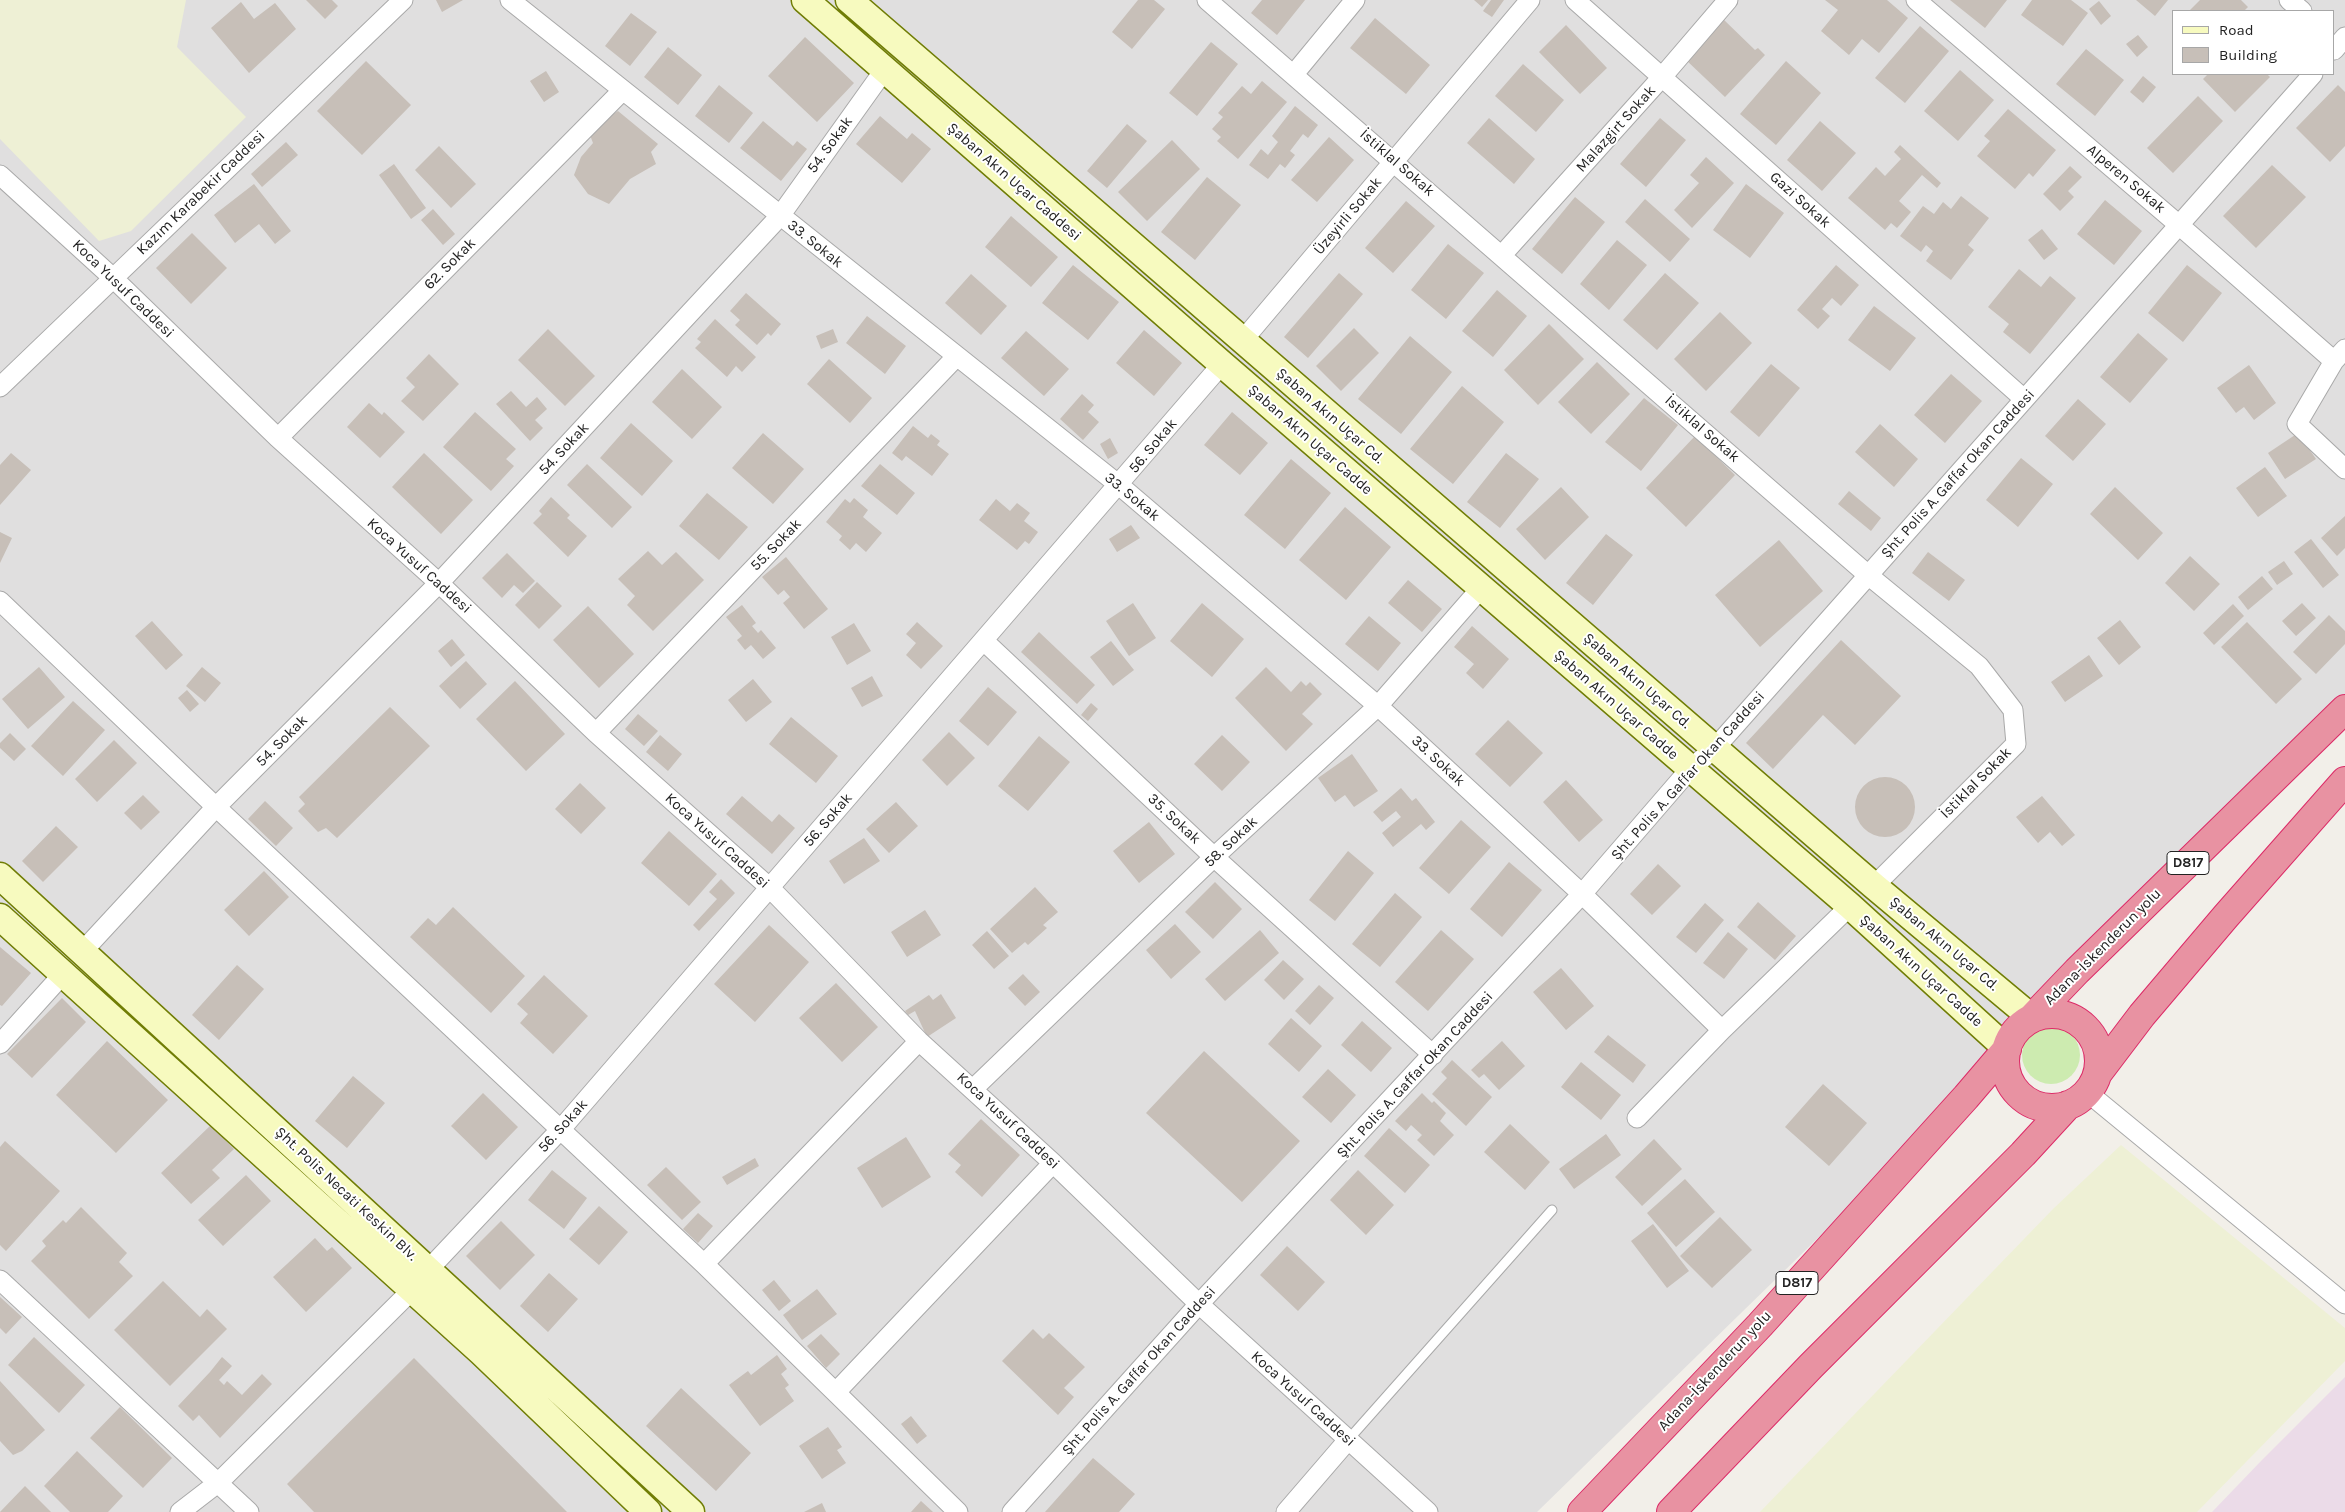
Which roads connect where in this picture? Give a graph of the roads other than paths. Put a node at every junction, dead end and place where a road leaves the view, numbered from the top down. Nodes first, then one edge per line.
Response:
1 (403, 0) edge
2 (510, 0) edge
3 (805, 0) edge
4 (849, 0) edge
5 (1208, 0) edge
6 (1355, 0) edge
7 (1530, 0) edge
8 (1575, 0) edge
9 (1728, 0) edge
10 (1916, 0) edge
11 (2289, 0) edge
12 (2301, 10) edge
13 (885, 69) junction
14 (1294, 74) junction
15 (2312, 75) edge
16 (1662, 77) junction
17 (622, 90) junction
18 (1394, 161) junction
19 (0, 175) edge
20 (780, 216) junction
21 (2180, 225) junction
22 (1502, 255) junction
23 (112, 278) junction
24 (1243, 340) junction
25 (2339, 355) edge
26 (956, 356) junction
27 (1222, 364) junction
28 (0, 387) edge
29 (2024, 399) junction
30 (278, 438) junction
31 (2345, 469) edge
32 (1119, 486) junction
33 (1868, 575) junction
34 (439, 583) junction
35 (1482, 587) junction
36 (0, 601) edge
37 (984, 640) junction
38 (1378, 706) junction
39 (2345, 709) edge
40 (596, 733) junction
41 (1714, 748) junction
42 (1690, 769) junction
43 (2345, 781) edge
44 (216, 807) junction
45 (1214, 857) junction
46 (0, 876) edge
47 (1874, 886) junction
48 (770, 887) junction
49 (1582, 894) junction
50 (1850, 906) junction
51 (0, 917) edge
52 (82, 952) junction
53 (64, 974) junction
54 (2032, 1018) junction
55 (1722, 1030) junction
56 (919, 1041) junction
57 (0, 1044) edge
58 (2007, 1049) junction
59 (1433, 1055) junction
60 (973, 1089) junction
61 (2084, 1090) junction
62 (1637, 1118) dead end
63 (561, 1129) junction
64 (1053, 1163) junction
65 (1552, 1210) dead end
66 (704, 1264) junction
67 (428, 1270) junction
68 (0, 1280) edge
69 (412, 1290) junction
70 (1199, 1304) junction
71 (2345, 1304) edge
72 (836, 1392) junction
73 (1348, 1440) junction
74 (219, 1482) junction
75 (180, 1512) edge
76 (249, 1512) edge
77 (648, 1512) edge
78 (691, 1512) edge
79 (958, 1512) edge
80 (1012, 1512) edge
81 (1286, 1512) edge
82 (1428, 1512) edge
83 (1582, 1512) edge
84 (1672, 1512) edge

1 - 23 street, Kazım Karabekir Caddesi
2 - 17 street, 33. Sokak
3 - 13 main road, Şaban Akın Uçar Caddesi
4 - 24 main road, Şaban Akın Uçar Caddesi
5 - 14 street, İstiklal Sokak
6 - 14 street
7 - 18 street, Üzeyirli Sokak
8 - 16 street, Gazi Sokak
9 - 16 street, Malazgirt Sokak
10 - 21 street, Alperen Sokak
11 - 12 street
13 - 20 street, 54. Sokak
13 - 27 main road, Şaban Akın Uçar Caddesi
14 - 18 street, İstiklal Sokak
15 - 21 street, Şht. Polis A. Gaffar Okan Caddesi
16 - 22 street, Malazgirt Sokak
16 - 29 street, Gazi Sokak
17 - 20 street, 33. Sokak
17 - 30 street, 62. Sokak
18 - 22 street, İstiklal Sokak
18 - 24 street, Üzeyirli Sokak
19 - 23 street, Koca Yusuf Caddesi
20 - 26 street, 33. Sokak
20 - 34 street, 54. Sokak
21 - 25 street, Alperen Sokak
21 - 29 street, Şht. Polis A. Gaffar Okan Caddesi
22 - 33 street, İstiklal Sokak
23 - 28 street, Kazım Karabekir Caddesi
23 - 30 street, Koca Yusuf Caddesi
24 - 27 main road
24 - 41 main road, Şaban Akın Uçar Cd.
25 - 31 street
26 - 32 street, 33. Sokak
26 - 40 street, 55. Sokak
27 - 32 street, 56. Sokak
27 - 35 main road, Şaban Akın Uçar Cadde
29 - 33 street, Şht. Polis A. Gaffar Okan Caddesi
30 - 34 street, Koca Yusuf Caddesi
32 - 37 street, 56. Sokak
32 - 38 street, 33. Sokak
33 - 41 street, Şht. Polis A. Gaffar Okan Caddesi
33 - 47 street, İstiklal Sokak
34 - 40 street, Koca Yusuf Caddesi
34 - 44 street, 54. Sokak
35 - 38 street, 58. Sokak
35 - 42 main road, Şaban Akın Uçar Cadde
36 - 44 street
37 - 45 street, 35. Sokak
37 - 48 street, 56. Sokak
38 - 45 street, 58. Sokak
38 - 49 street, 33. Sokak
39 - 54 highway, Adana-İskenderun yolu / D817
40 - 48 street, Koca Yusuf Caddesi
41 - 42 street, Şht. Polis A. Gaffar Okan Caddesi
41 - 47 main road, Şaban Akın Uçar Cd.
42 - 49 street, Şht. Polis A. Gaffar Okan Caddesi
42 - 50 main road, Şaban Akın Uçar Cadde
43 - 61 highway
44 - 52 street, 54. Sokak
44 - 63 street
45 - 59 street, 35. Sokak
45 - 60 street, 58. Sokak
46 - 52 main road, Şht. Polis Necati Keskin Blv.
47 - 54 main road, Şaban Akın Uçar Cd.
48 - 56 street, Koca Yusuf Caddesi
48 - 63 street, 56. Sokak
49 - 55 street, 33. Sokak
49 - 59 street, Şht. Polis A. Gaffar Okan Caddesi
50 - 55 street
50 - 58 main road, Şaban Akın Uçar Cadde
51 - 53 main road, Şht. Polis Necati Keskin Blv.
52 - 67 main road, Şht. Polis Necati Keskin Blv.
53 - 57 street
53 - 69 main road, Şht. Polis Necati Keskin Blv.
54 - 58 highway
54 - 61 highway
55 - 62 street
56 - 60 street, Koca Yusuf Caddesi
56 - 66 street
58 - 61 highway
58 - 83 highway, Adana-İskenderun yolu / D817
59 - 70 street, Şht. Polis A. Gaffar Okan Caddesi
60 - 64 street, Koca Yusuf Caddesi
61 - 71 street
61 - 84 highway
63 - 66 street
63 - 67 street, 56. Sokak
64 - 70 street, Koca Yusuf Caddesi
64 - 72 street
65 - 73 lane
66 - 72 street
67 - 78 main road, Şht. Polis Necati Keskin Blv.
68 - 74 street
69 - 74 street
69 - 77 main road, Şht. Polis Necati Keskin Blv.
70 - 73 street, Koca Yusuf Caddesi
70 - 80 street, Şht. Polis A. Gaffar Okan Caddesi
72 - 79 street
73 - 81 street
73 - 82 street, Koca Yusuf Caddesi
74 - 75 street
74 - 76 street

